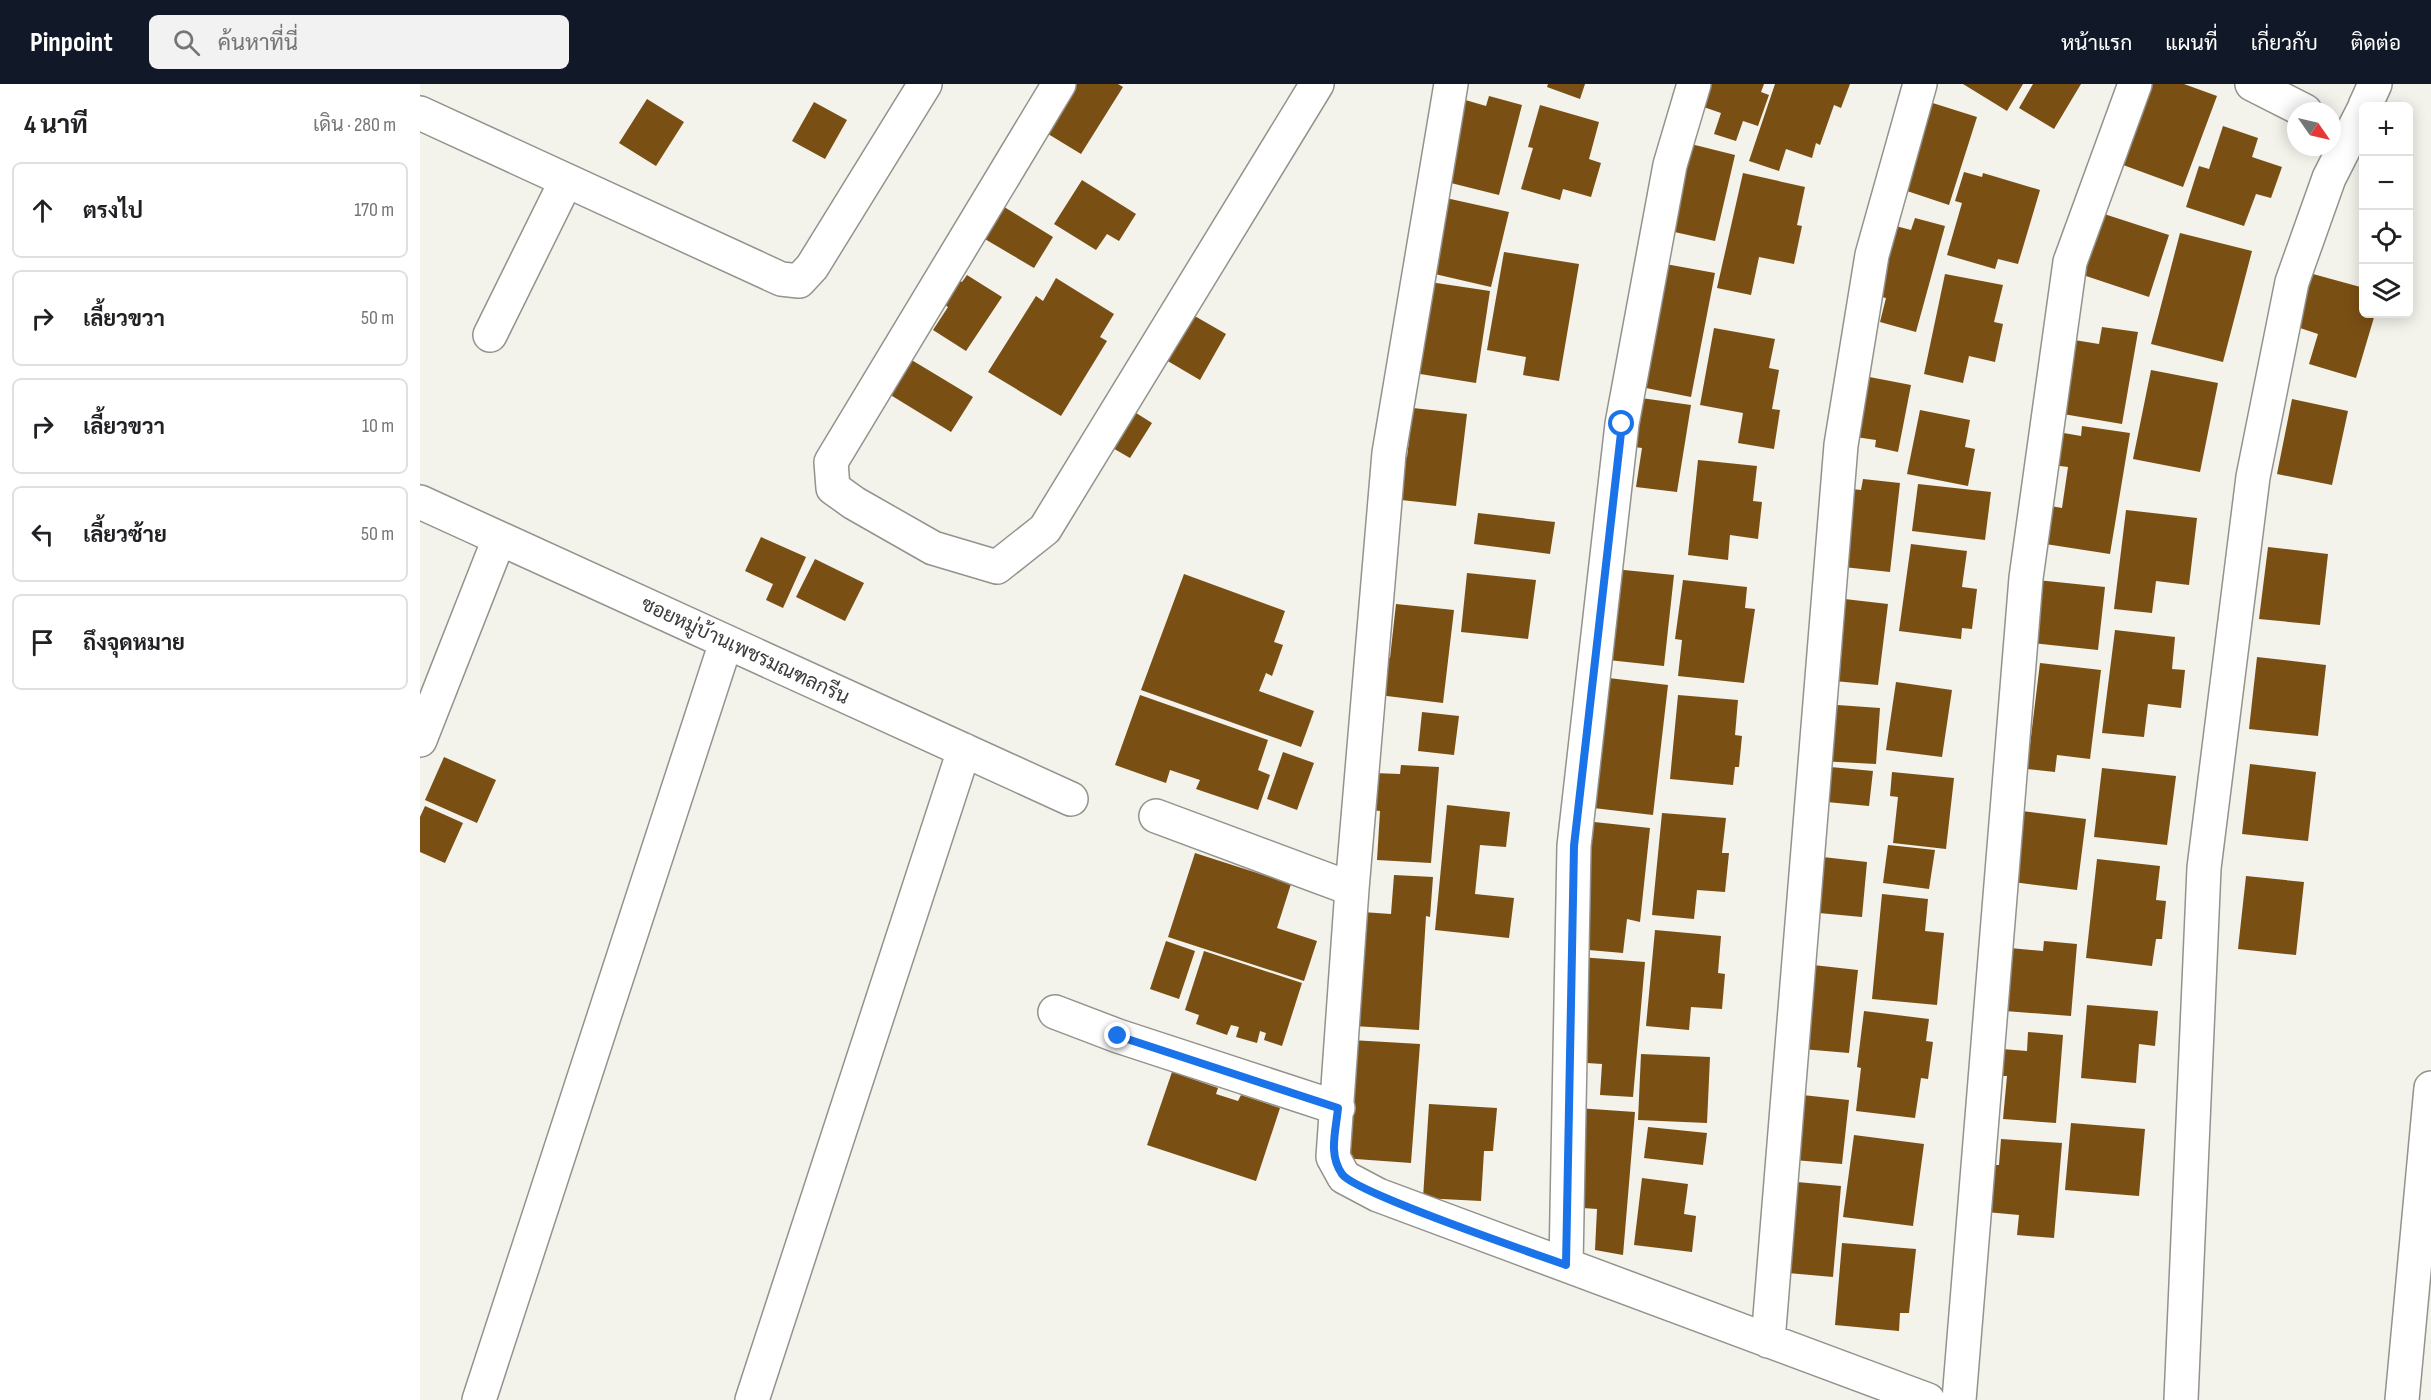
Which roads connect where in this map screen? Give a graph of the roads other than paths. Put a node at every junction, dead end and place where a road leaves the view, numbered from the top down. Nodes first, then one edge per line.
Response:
1 (925, 84) edge
2 (1059, 84) edge
3 (1317, 84) edge
4 (1451, 84) edge
5 (1694, 84) edge
6 (1920, 84) edge
7 (2135, 84) edge
8 (2252, 84) edge
9 (2374, 84) edge
10 (2287, 102) edge
11 (420, 113) edge
12 (2353, 119) edge
13 (566, 181) junction
14 (490, 336) dead end
15 (420, 502) edge
16 (500, 539) junction
17 (726, 642) junction
18 (420, 740) edge
19 (964, 750) junction
20 (1071, 799) dead end
21 (1156, 816) dead end
22 (1352, 889) junction
23 (1055, 1012) dead end
24 (2431, 1088) edge
25 (1338, 1108) junction
26 (1566, 1265) junction
27 (1768, 1341) junction
28 (479, 1400) edge
29 (752, 1400) edge
30 (1928, 1400) edge
31 (1959, 1400) edge
32 (2181, 1400) edge
33 (2402, 1400) edge

1 - 13 street
2 - 3 street
4 - 22 street
5 - 26 street
6 - 27 street
7 - 31 street
8 - 10 street
9 - 12 street
11 - 13 street
12 - 32 street
13 - 14 street
15 - 16 street, ซอยหมู่บ้านเพชรมณฑลกรีน
16 - 17 street, ซอยหมู่บ้านเพชรมณฑลกรีน
16 - 18 street
17 - 19 street, ซอยหมู่บ้านเพชรมณฑลกรีน
17 - 28 street
19 - 20 street, ซอยหมู่บ้านเพชรมณฑลกรีน
19 - 29 street
21 - 22 street
22 - 25 street
23 - 25 street
24 - 33 street
25 - 26 street
26 - 27 street
27 - 30 street

